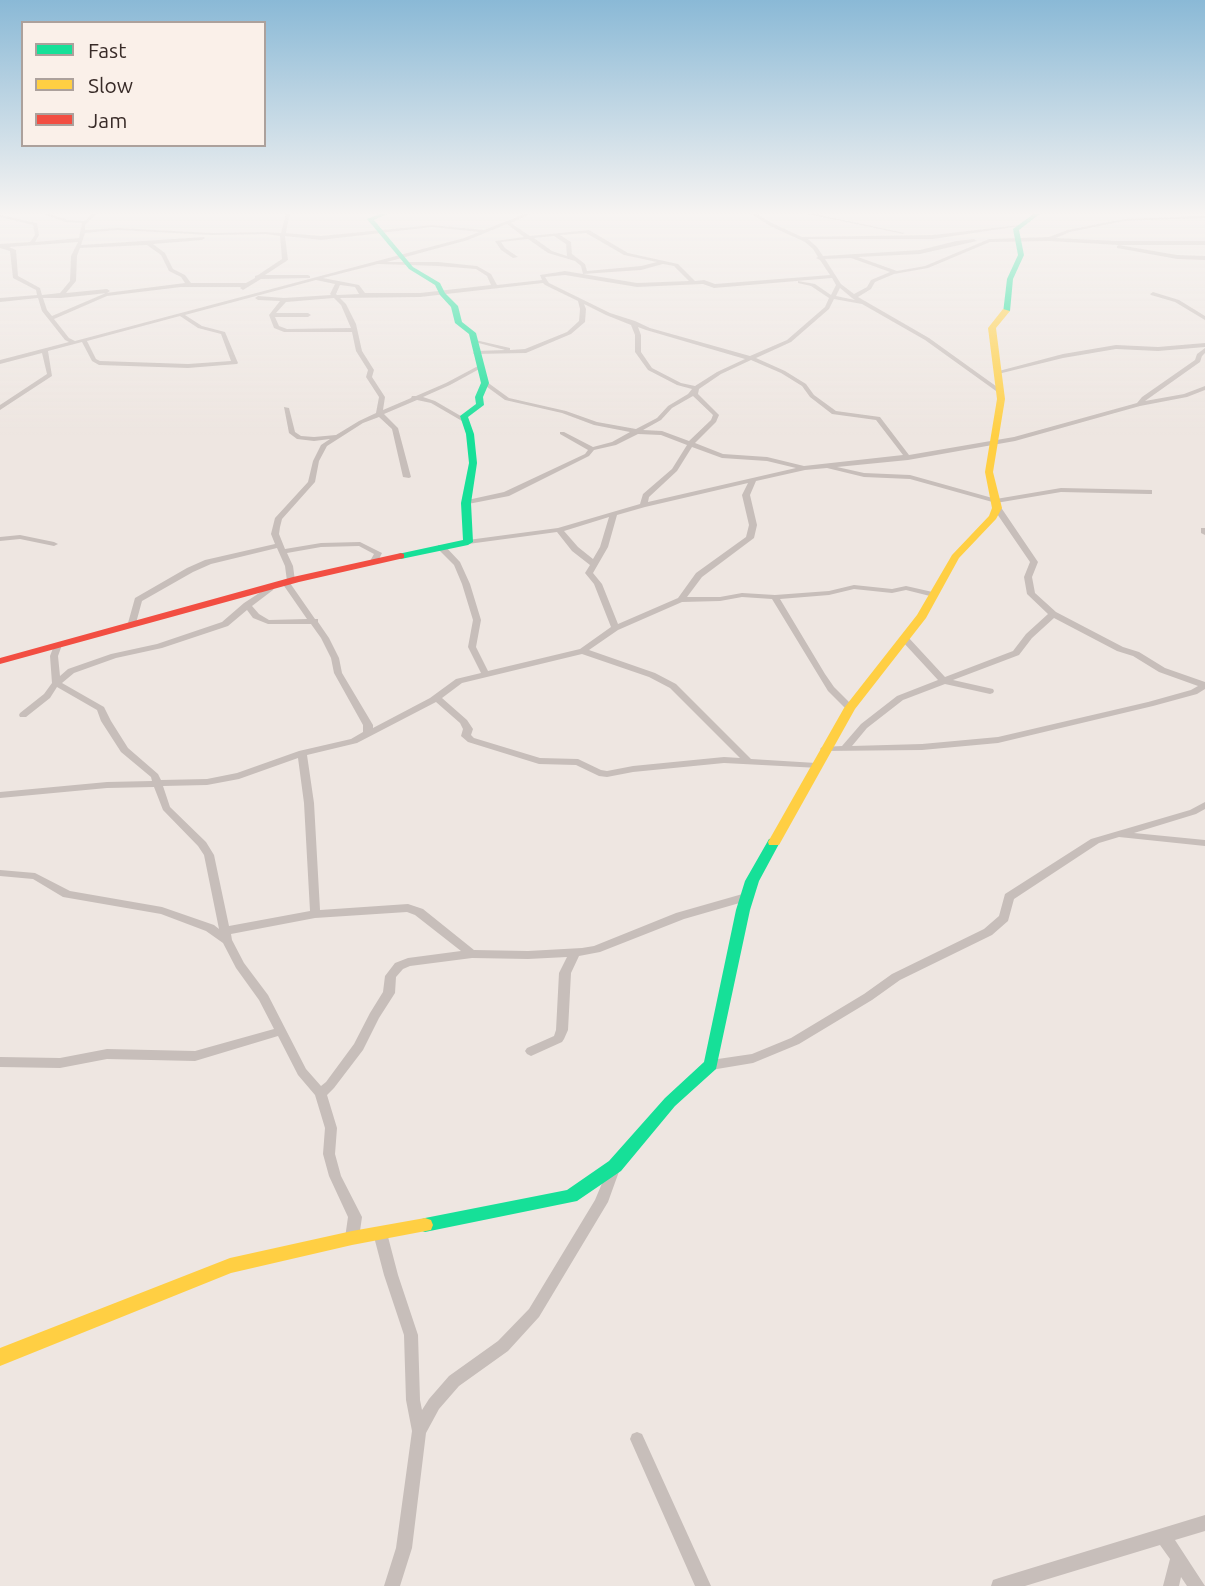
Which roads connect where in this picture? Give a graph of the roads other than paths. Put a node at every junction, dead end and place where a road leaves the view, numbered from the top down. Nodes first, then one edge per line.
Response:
1 (34, 287) edge
2 (69, 287) edge
3 (171, 287) edge
4 (244, 287) edge
5 (287, 287) edge
6 (336, 287) edge
7 (358, 287) edge
8 (439, 287) edge
9 (495, 287) edge
10 (554, 287) edge
11 (816, 287) edge
12 (838, 287) edge
13 (842, 287) edge
14 (870, 287) edge
15 (1010, 287) edge
16 (127, 292) junction
17 (76, 293) junction
18 (442, 294) junction
19 (1153, 294) dead end
20 (363, 295) junction
21 (61, 296) junction
22 (336, 297) junction
23 (831, 297) junction
24 (854, 297) junction
25 (248, 298) junction
26 (39, 299) junction
27 (0, 300) edge
28 (284, 300) junction
29 (579, 302) junction
30 (862, 303) junction
31 (83, 307) junction
32 (182, 314) junction
33 (272, 315) junction
34 (308, 316) dead end
35 (53, 318) junction
36 (1205, 318) edge
37 (633, 323) junction
38 (354, 330) junction
39 (84, 340) junction
40 (73, 342) junction
41 (1205, 345) edge
42 (474, 346) junction
43 (1205, 350) edge
44 (45, 351) junction
45 (515, 351) junction
46 (753, 359) junction
47 (0, 362) edge
48 (480, 367) junction
49 (998, 372) junction
50 (485, 383) junction
51 (696, 388) junction
52 (1205, 388) edge
53 (998, 390) junction
54 (414, 397) junction
55 (1139, 404) junction
56 (0, 408) edge
57 (286, 408) dead end
58 (379, 413) junction
59 (464, 420) junction
60 (633, 432) junction
61 (562, 433) dead end
62 (337, 435) junction
63 (692, 442) junction
64 (993, 443) junction
65 (592, 449) junction
66 (908, 458) junction
67 (823, 465) junction
68 (805, 468) junction
69 (407, 477) dead end
70 (753, 480) junction
71 (1149, 492) dead end
72 (466, 503) junction
73 (996, 504) junction
74 (643, 505) junction
75 (614, 513) junction
76 (559, 530) junction
77 (0, 539) edge
78 (467, 542) junction
79 (54, 544) dead end
80 (441, 547) junction
81 (281, 549) junction
82 (374, 561) junction
83 (594, 564) junction
84 (288, 582) junction
85 (270, 588) junction
86 (934, 595) junction
87 (775, 597) junction
88 (681, 600) junction
89 (247, 605) junction
90 (1053, 614) junction
91 (315, 621) junction
92 (132, 623) junction
93 (615, 628) junction
94 (905, 639) junction
95 (58, 645) junction
96 (583, 651) junction
97 (0, 661) edge
98 (485, 673) junction
99 (944, 681) junction
100 (56, 683) junction
101 (1205, 685) edge
102 (990, 691) dead end
103 (437, 698) junction
104 (850, 708) junction
105 (23, 715) dead end
106 (368, 734) junction
107 (846, 747) junction
108 (825, 749) junction
109 (302, 753) junction
110 (748, 761) junction
111 (817, 766) junction
112 (156, 784) junction
113 (0, 795) edge
114 (1205, 805) edge
115 (1112, 835) junction
116 (1205, 843) edge
117 (0, 873) edge
118 (746, 897) junction
119 (315, 914) junction
120 (226, 935) junction
121 (575, 952) junction
122 (472, 954) junction
123 (281, 1031) junction
124 (531, 1051) dead end
125 (0, 1062) edge
126 (711, 1065) junction
127 (320, 1093) junction
128 (615, 1166) junction
129 (380, 1233) junction
130 (352, 1238) junction
131 (0, 1357) edge
132 (419, 1431) junction
133 (637, 1439) dead end
134 (1205, 1523) edge
135 (1164, 1537) junction
136 (1178, 1558) junction
137 (392, 1586) edge
138 (703, 1586) edge
139 (999, 1586) edge
140 (1171, 1586) edge
141 (1197, 1586) edge

1 - 26 street
2 - 21 street
3 - 16 street
4 - 25 street
5 - 25 street
6 - 22 street
7 - 20 street
8 - 18 street
9 - 18 street
10 - 29 street
11 - 23 street
12 - 23 street
13 - 24 street
14 - 24 street
15 - 49 street
16 - 17 street
16 - 31 street
17 - 21 street
17 - 31 street
18 - 20 street
18 - 42 street
19 - 36 street
20 - 22 street
21 - 26 street
22 - 28 street
22 - 38 street
23 - 30 street
23 - 46 street
24 - 30 street
25 - 28 street
25 - 32 street
26 - 27 street
26 - 35 street
28 - 33 street
29 - 37 street
29 - 45 street
30 - 53 street
31 - 35 street
32 - 39 street
32 - 39 street
33 - 34 street
33 - 38 street
35 - 40 street
37 - 46 street
37 - 51 street
38 - 58 street
39 - 40 street
40 - 44 street
41 - 49 street
42 - 45 street
42 - 45 street
42 - 48 street
43 - 55 street
44 - 47 street
44 - 56 street
46 - 51 street
46 - 66 street
48 - 50 street
48 - 54 street
49 - 53 street
50 - 59 street
50 - 60 street
51 - 60 street
51 - 63 street
52 - 55 street
53 - 64 street
54 - 58 street
54 - 59 street
55 - 64 street
57 - 62 street
58 - 62 street
58 - 69 street
59 - 72 street
60 - 63 street
60 - 65 street
61 - 65 street
62 - 81 street
63 - 68 street
63 - 74 street
64 - 66 street
64 - 73 street
65 - 72 street
66 - 67 street
67 - 68 street
67 - 73 street
68 - 70 street
70 - 74 street
70 - 88 street
71 - 73 street
72 - 78 street
73 - 86 street
73 - 90 street
74 - 75 street
75 - 76 street
75 - 83 street
76 - 78 street
76 - 83 street
77 - 79 street
78 - 80 street
80 - 82 street
80 - 98 street
81 - 82 street
81 - 84 street
81 - 92 street
82 - 84 street
83 - 93 street
84 - 85 street
84 - 91 street
85 - 89 street
85 - 92 street
86 - 87 street
86 - 94 street
87 - 88 street
87 - 104 street
88 - 93 street
89 - 91 street
89 - 100 street
90 - 99 street
90 - 101 street
91 - 106 street
92 - 95 street
93 - 96 street
94 - 99 street
94 - 104 street
95 - 97 street
95 - 100 street
96 - 98 street
96 - 110 street
98 - 103 street
99 - 102 street
99 - 107 street
100 - 105 street
100 - 112 street
101 - 107 street
103 - 106 street
103 - 110 street
104 - 108 street
106 - 109 street
107 - 108 street
108 - 111 street
109 - 112 street
109 - 119 street
110 - 111 street
111 - 118 street
112 - 113 street
112 - 120 street
114 - 115 street
115 - 116 street
115 - 126 street
117 - 120 street
118 - 121 street
118 - 126 street
119 - 120 street
119 - 122 street
120 - 123 street
121 - 122 street
121 - 124 street
122 - 127 street
123 - 125 street
123 - 127 street
126 - 128 street
127 - 130 street
128 - 129 street
128 - 132 street
129 - 130 street
129 - 132 street
130 - 131 street
132 - 137 street
133 - 138 street
134 - 135 street
135 - 136 street
135 - 139 street
136 - 140 street
136 - 141 street

